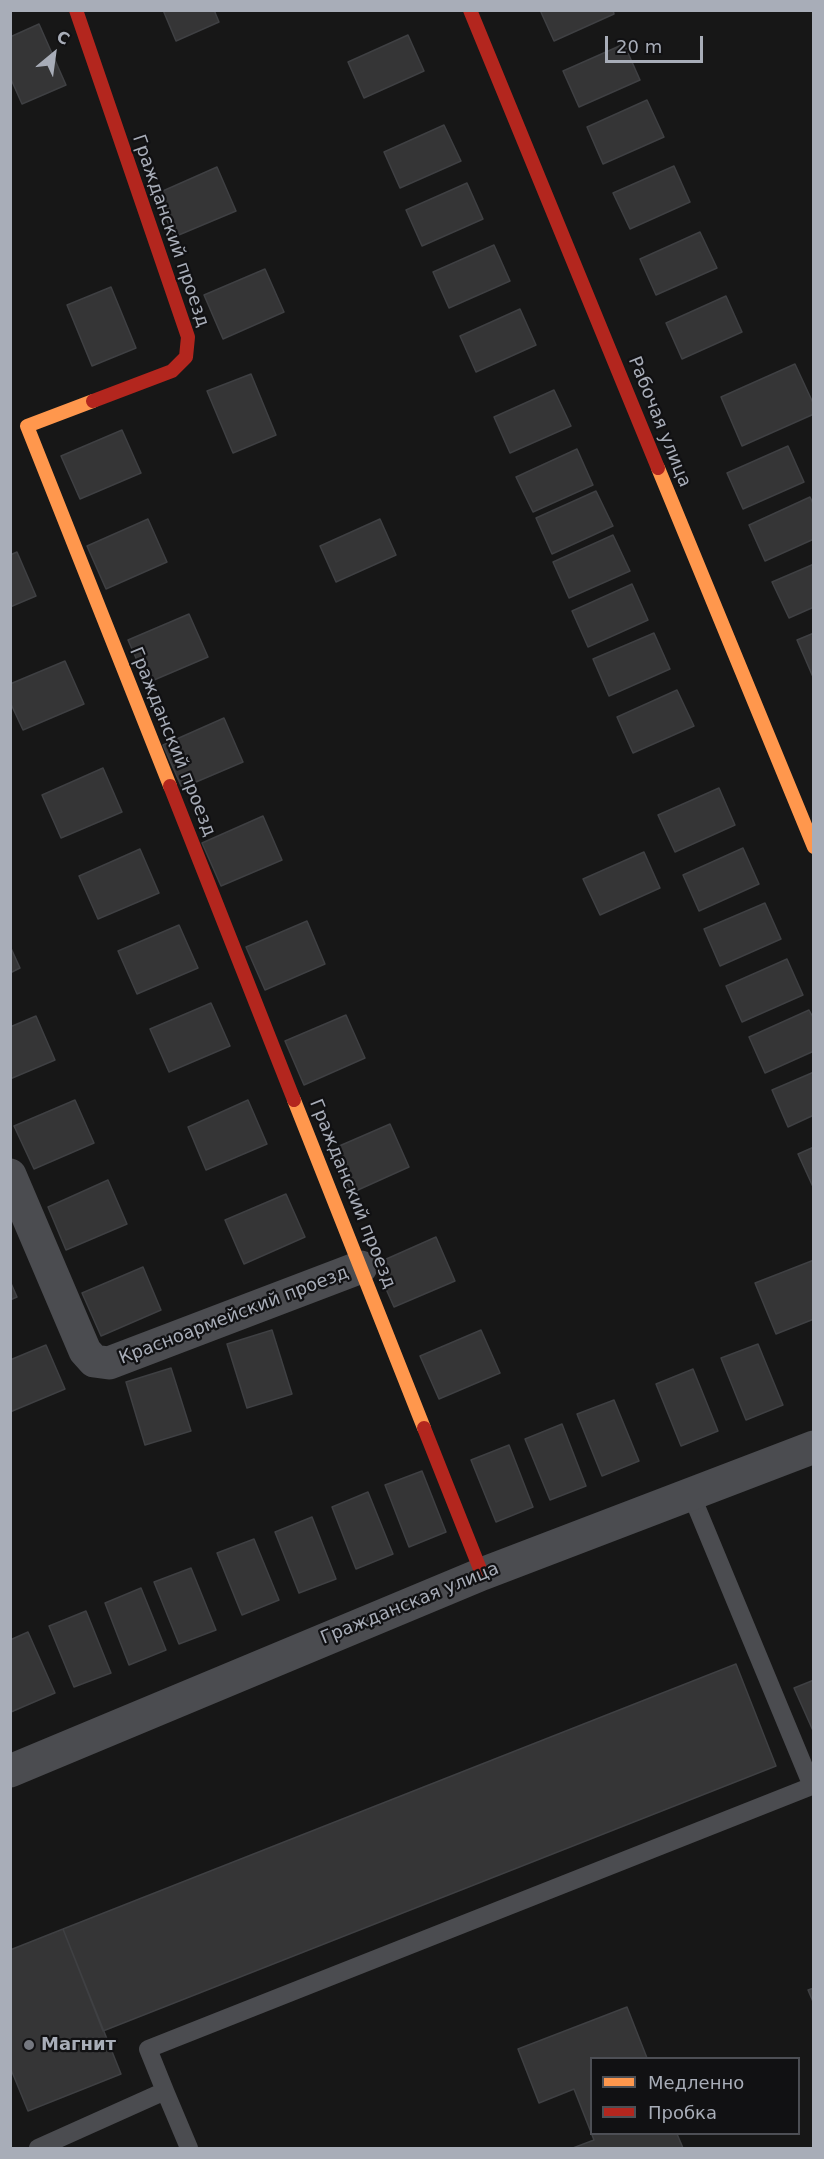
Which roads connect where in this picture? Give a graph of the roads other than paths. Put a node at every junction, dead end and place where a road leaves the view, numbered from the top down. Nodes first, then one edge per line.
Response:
1 (76, 10) edge
2 (470, 10) edge
3 (19, 429) edge
4 (813, 848) edge
5 (10, 1175) edge
6 (362, 1267) junction
7 (813, 1447) edge
8 (692, 1494) junction
9 (482, 1574) junction
10 (10, 1771) edge
11 (813, 1787) edge
12 (165, 2091) junction
13 (38, 2148) edge
14 (189, 2148) edge

1 - 3 street, Гражданский проезд
2 - 4 street, Рабочая улица
3 - 6 street, Гражданский проезд
5 - 6 street, Красноармейский проезд
6 - 9 street, Гражданский проезд
7 - 8 street, Гражданская улица
8 - 9 street, Гражданская улица
8 - 11 lane
9 - 10 street, Гражданская улица
11 - 12 lane
12 - 13 lane
12 - 14 lane

